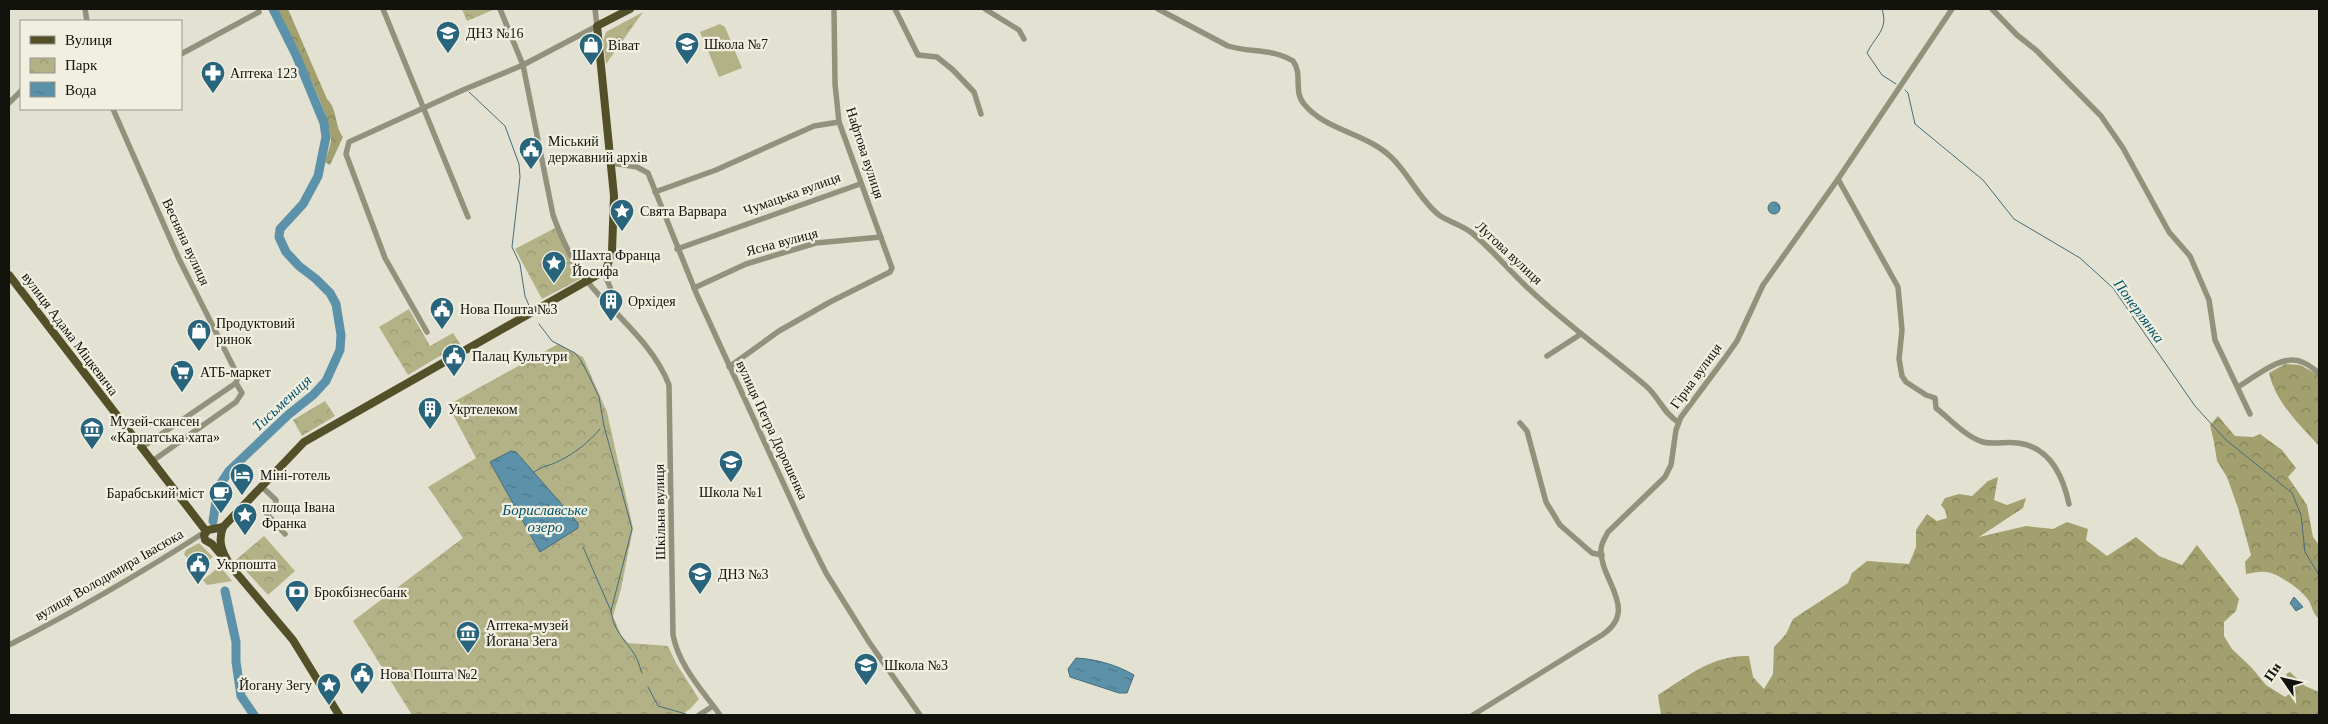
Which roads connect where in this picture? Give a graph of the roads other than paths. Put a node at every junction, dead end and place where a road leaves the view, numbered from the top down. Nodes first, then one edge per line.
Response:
1 (383, 9) edge
2 (500, 9) edge
3 (595, 9) edge
4 (630, 9) edge
5 (834, 9) edge
6 (895, 9) edge
7 (985, 9) edge
8 (1158, 9) edge
9 (1952, 9) edge
10 (1992, 9) edge
11 (259, 12) dead end
12 (597, 26) junction
13 (1024, 39) dead end
14 (182, 53) edge
15 (523, 65) junction
16 (20, 92) edge
17 (9, 103) edge
18 (422, 108) junction
19 (113, 110) edge
20 (981, 114) dead end
21 (840, 122) junction
22 (612, 163) junction
23 (1838, 179) junction
24 (860, 184) junction
25 (656, 192) junction
26 (468, 217) dead end
27 (881, 237) junction
28 (677, 249) junction
29 (604, 272) junction
30 (9, 275) edge
31 (588, 281) junction
32 (694, 288) junction
33 (616, 311) junction
34 (427, 332) dead end
35 (1581, 334) junction
36 (1547, 356) dead end
37 (729, 367) junction
38 (2319, 373) edge
39 (236, 383) junction
40 (2238, 387) junction
41 (2250, 414) dead end
42 (1678, 422) junction
43 (1520, 423) dead end
44 (140, 448) junction
45 (151, 462) junction
46 (261, 486) junction
47 (2069, 504) dead end
48 (223, 527) junction
49 (207, 534) junction
50 (285, 534) dead end
51 (220, 537) junction
52 (1602, 555) junction
53 (229, 563) junction
54 (9, 645) edge
55 (713, 706) junction
56 (339, 715) edge
57 (699, 715) edge
58 (720, 715) edge
59 (920, 715) edge
60 (1473, 715) edge

1 - 18 street
2 - 15 street, Шкільна вулиця
3 - 12 street
4 - 12 main road
5 - 21 street, Нафтова вулиця
6 - 20 street
7 - 13 street
8 - 35 street, Лугова вулиця
9 - 23 street, Гірна вулиця
10 - 40 street
11 - 14 street
12 - 15 street
12 - 22 main road
15 - 18 street
15 - 31 street, Шкільна вулиця
16 - 17 street
18 - 26 street
18 - 34 street
19 - 39 street, Весняна вулиця
21 - 24 street, Нафтова вулиця
21 - 25 street
22 - 25 street, вулиця Петра Дорошенка
22 - 29 main road
23 - 42 street, Гірна вулиця
23 - 47 street
24 - 27 street, Нафтова вулиця
24 - 28 street, Чумацька вулиця
25 - 28 street, вулиця Петра Дорошенка
27 - 32 street, Ясна вулиця
27 - 37 street, Нафтова вулиця
28 - 32 street, вулиця Петра Дорошенка
29 - 31 main road
29 - 33 street, Шкільна вулиця
30 - 44 main road, вулиця Адама Міцкевича
31 - 33 street, Шкільна вулиця
31 - 46 main road
32 - 37 street, вулиця Петра Дорошенка
33 - 55 street, Шкільна вулиця
35 - 36 street
35 - 42 street, Лугова вулиця
37 - 59 street, вулиця Петра Дорошенка
38 - 40 street
39 - 44 street
39 - 45 street, Весняна вулиця
40 - 41 street
42 - 52 street, Гірна вулиця
43 - 52 street
44 - 45 main road, вулиця Адама Міцкевича
45 - 49 main road, вулиця Адама Міцкевича
46 - 48 main road
46 - 50 street
48 - 49 main road
48 - 51 main road
49 - 51 main road
49 - 53 main road
49 - 54 street, вулиця Володимира Івасюка
51 - 53 main road
52 - 60 street
53 - 56 main road
55 - 57 street
55 - 58 street, Шкільна вулиця

